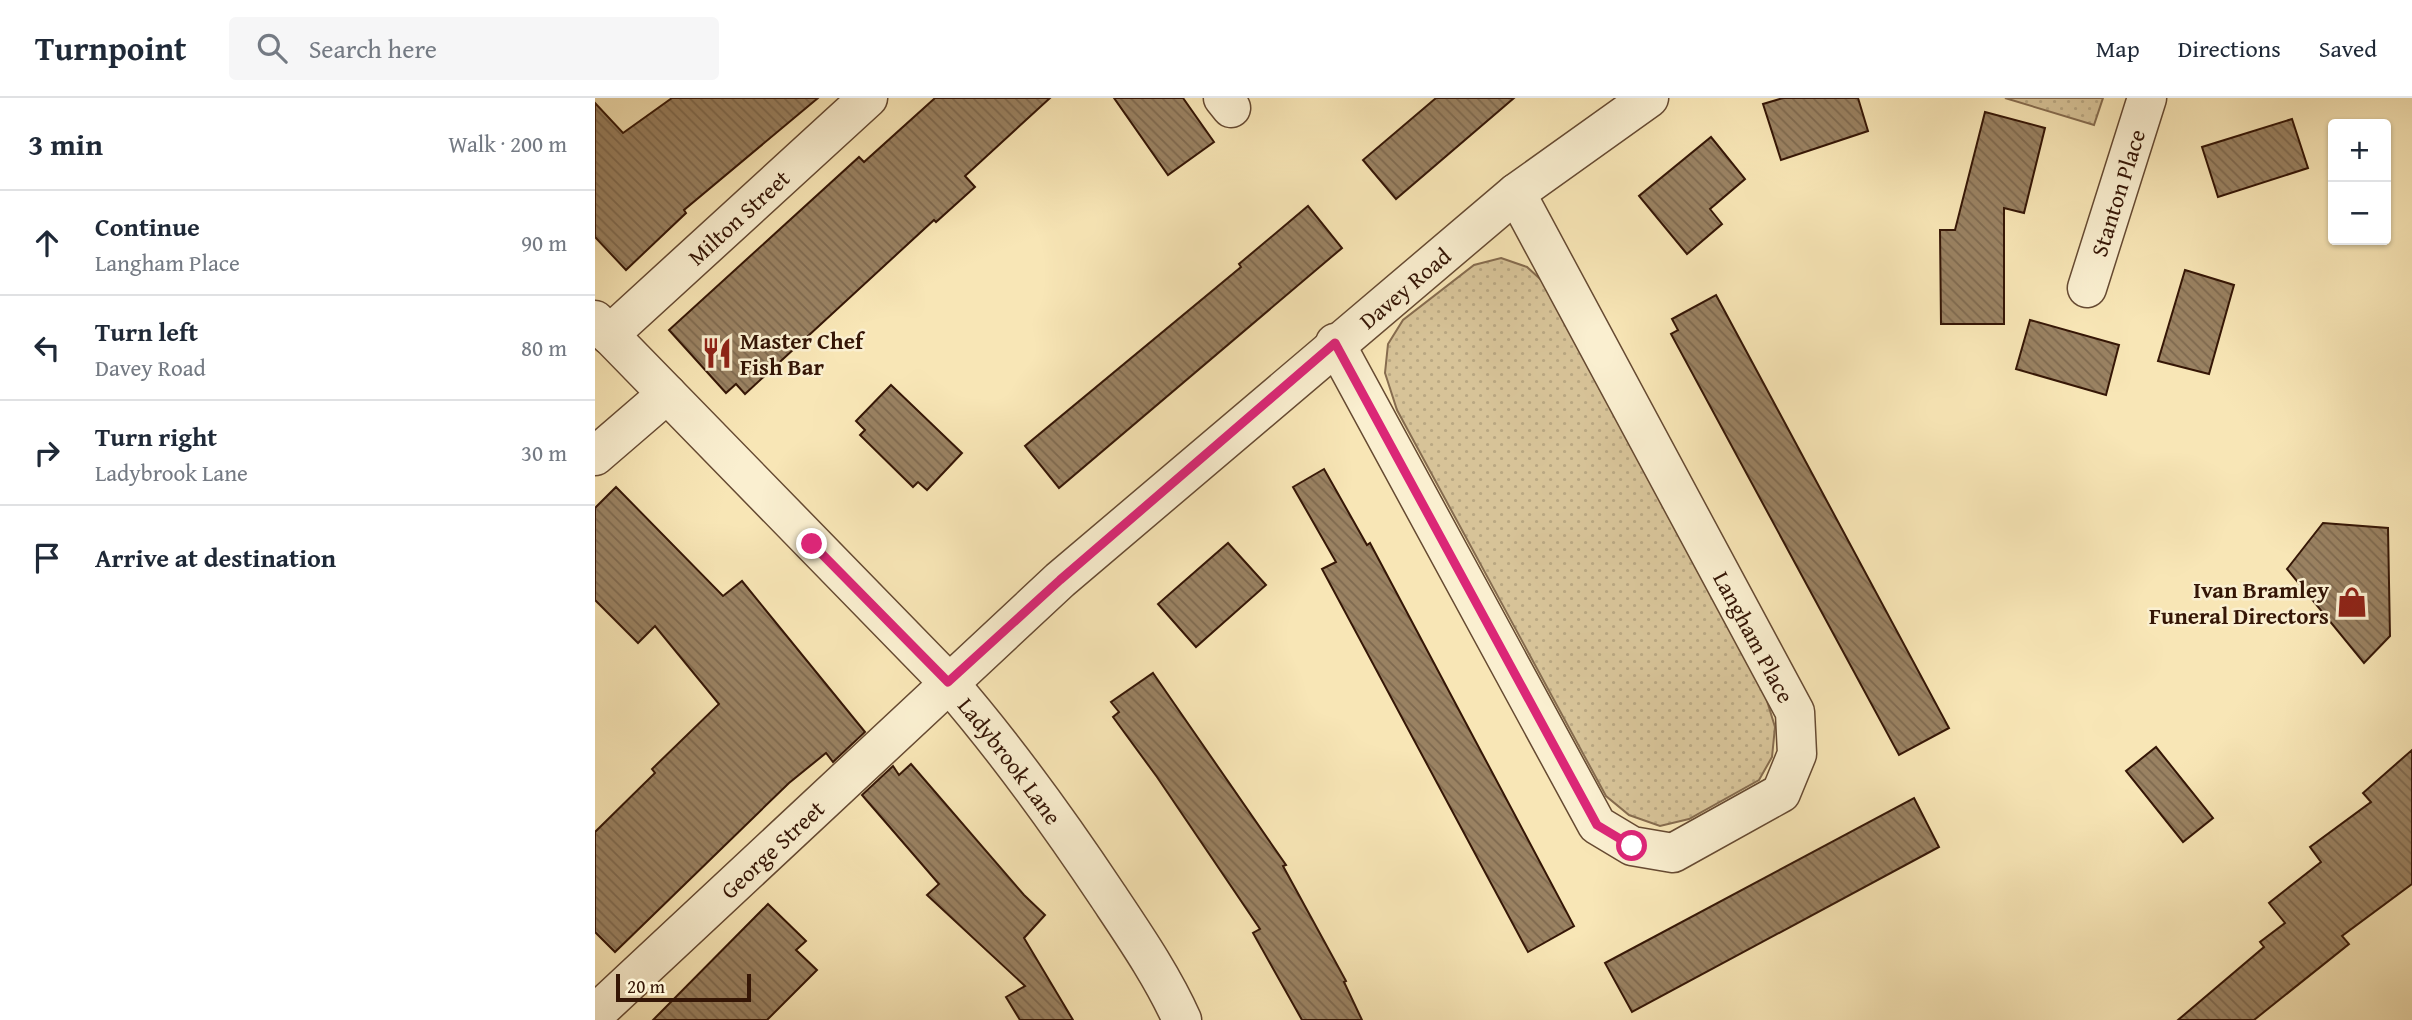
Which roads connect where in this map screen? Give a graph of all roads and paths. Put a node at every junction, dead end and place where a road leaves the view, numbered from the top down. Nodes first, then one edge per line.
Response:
1 (868, 98) edge
2 (1649, 98) edge
3 (2147, 98) edge
4 (1516, 192) junction
5 (2087, 288) dead end
6 (602, 328) edge
7 (1335, 343) junction
8 (667, 394) junction
9 (595, 456) edge
10 (948, 682) junction
11 (595, 1014) edge
12 (1182, 1020) edge

1 - 6 street, Milton Street
2 - 4 street, Davey Road
3 - 5 street, Stanton Place
4 - 7 street, Davey Road
4 - 7 street, Langham Place
6 - 8 street, Ladybrook Lane
7 - 10 street, Davey Road
8 - 9 street
8 - 10 street, Ladybrook Lane
10 - 11 street, George Street
10 - 12 street, Ladybrook Lane

